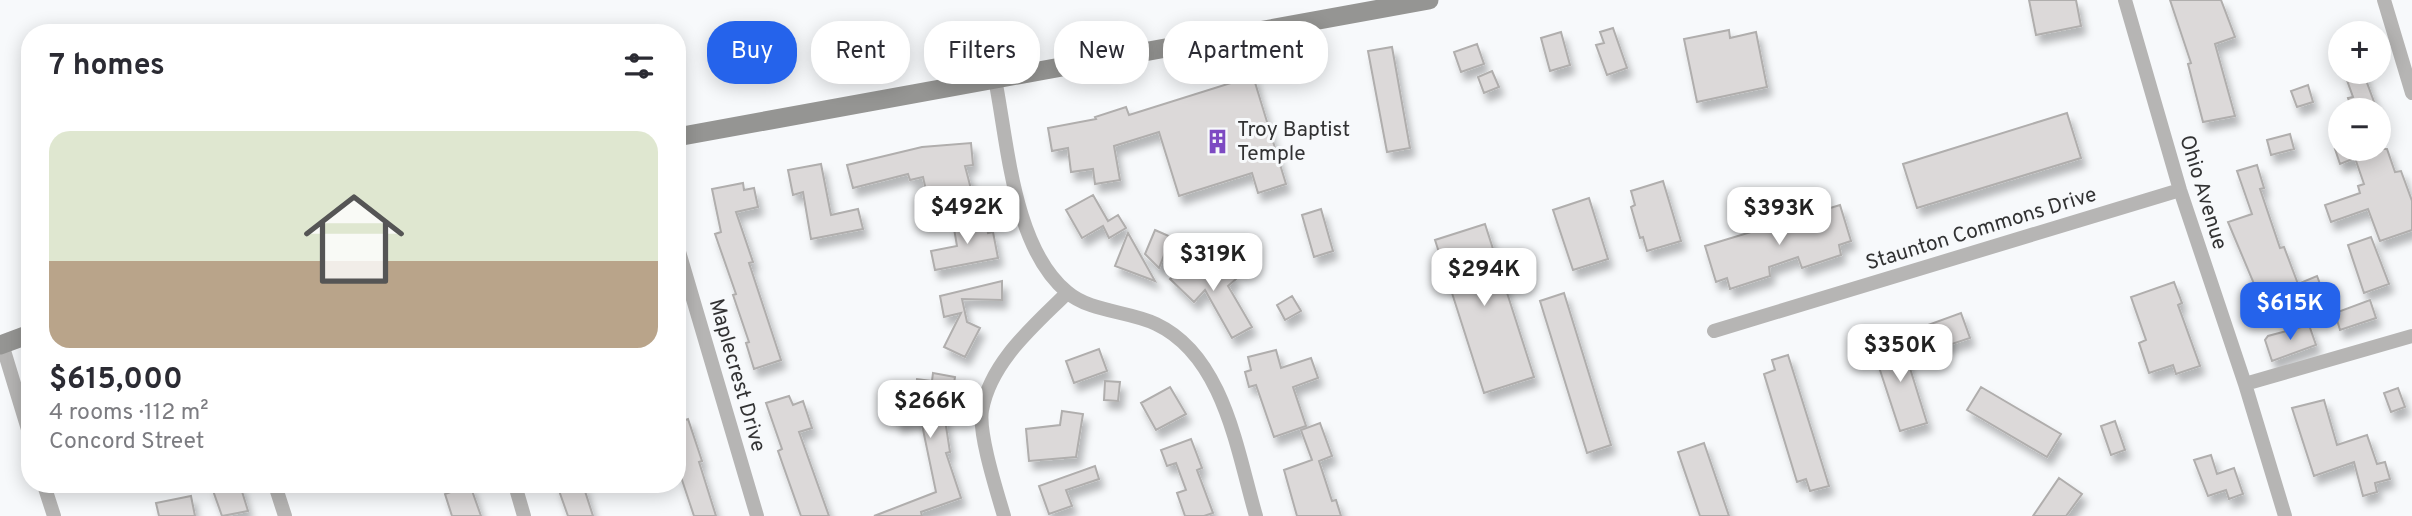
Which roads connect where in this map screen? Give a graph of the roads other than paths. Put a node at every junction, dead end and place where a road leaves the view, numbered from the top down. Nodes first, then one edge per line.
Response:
1 (1429, 0) edge
2 (2125, 0) edge
3 (2384, 0) edge
4 (1040, 71) edge
5 (968, 84) edge
6 (996, 84) edge
7 (2412, 93) edge
8 (686, 135) edge
9 (2180, 190) junction
10 (1067, 293) junction
11 (686, 297) edge
12 (1714, 331) dead end
13 (2412, 336) edge
14 (21, 337) edge
15 (1, 345) edge
16 (2245, 384) junction
17 (21, 408) edge
18 (47, 493) edge
19 (278, 493) edge
20 (517, 493) edge
21 (54, 516) edge
22 (285, 516) edge
23 (524, 516) edge
24 (757, 516) edge
25 (1004, 516) edge
26 (1256, 516) edge
27 (2285, 516) edge

1 - 4 main road
2 - 9 street, Ohio Avenue
3 - 7 street
5 - 8 main road
6 - 10 street
9 - 12 street, Staunton Commons Drive
9 - 16 street, Ohio Avenue
10 - 25 street
10 - 26 street
11 - 24 street, Maplecrest Drive
13 - 16 street
14 - 15 main road
15 - 17 street
16 - 27 street, Ohio Avenue
18 - 21 street
19 - 22 street
20 - 23 street

